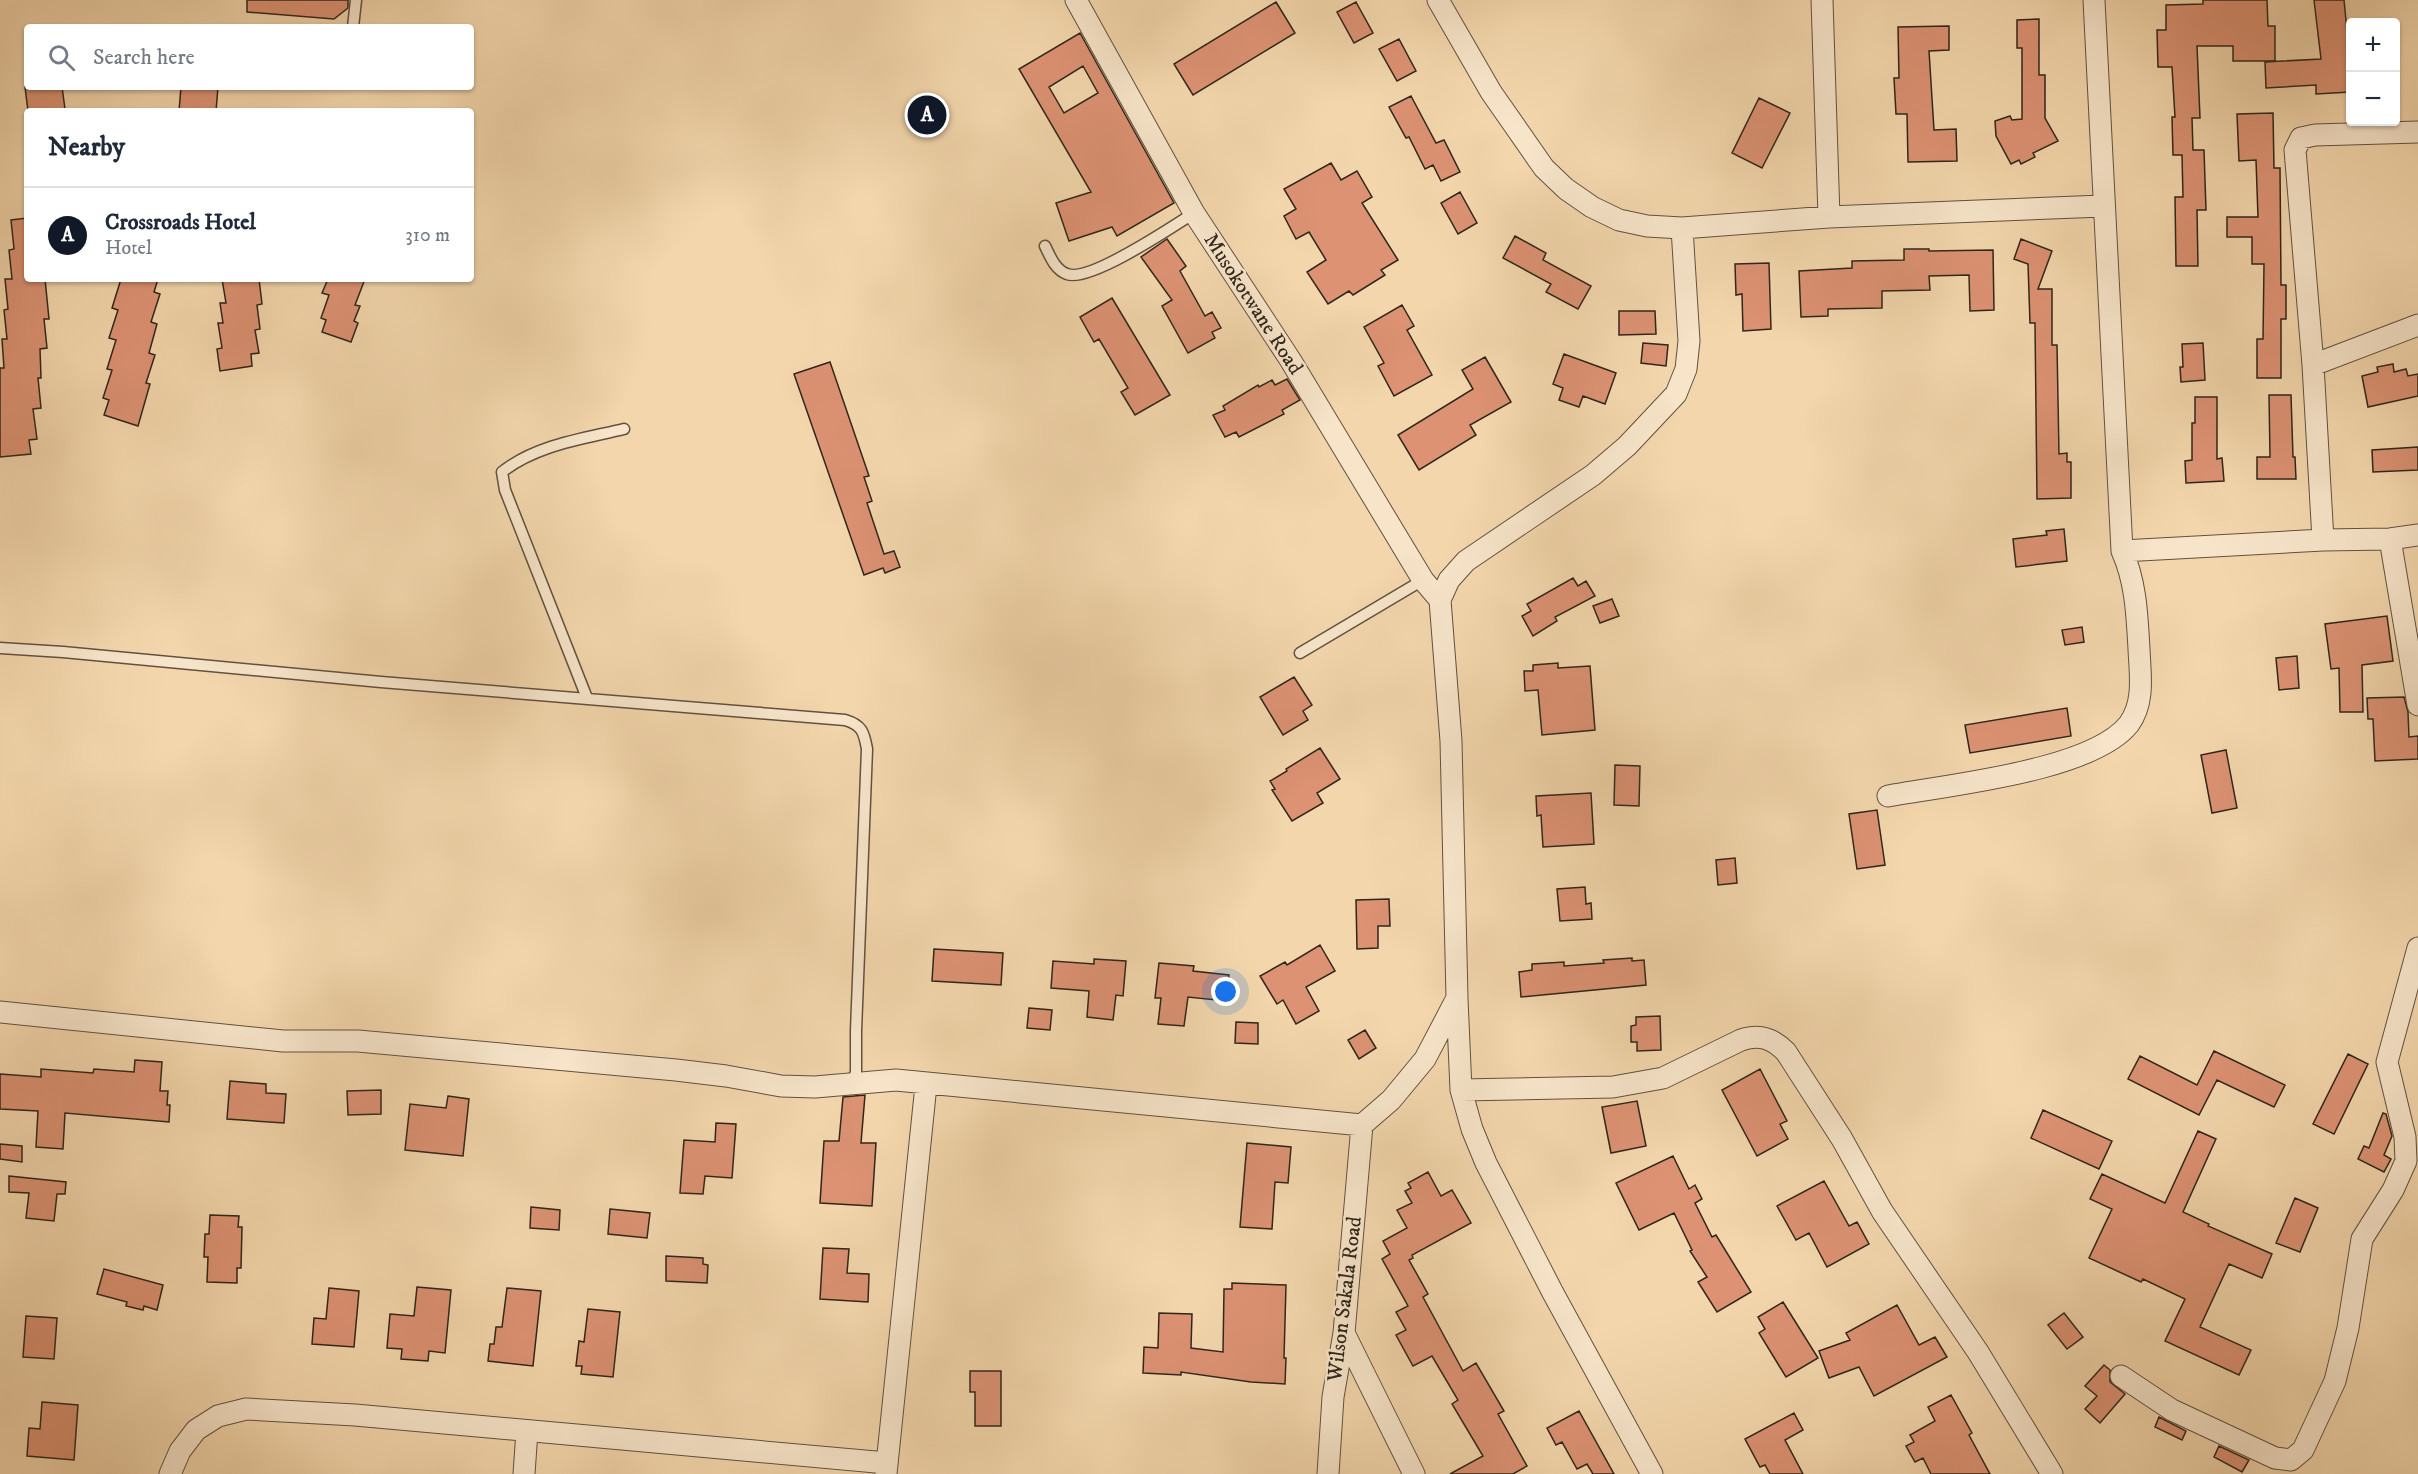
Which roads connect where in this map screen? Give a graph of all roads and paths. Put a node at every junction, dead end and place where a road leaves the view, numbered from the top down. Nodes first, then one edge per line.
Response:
1 (356, 0) edge
2 (1076, 0) edge
3 (1438, 0) edge
4 (1822, 0) edge
5 (2094, 0) edge
6 (353, 24) edge
7 (2418, 132) edge
8 (2103, 206) junction
9 (1194, 213) junction
10 (1830, 217) junction
11 (1682, 228) junction
12 (1045, 246) dead end
13 (2418, 325) edge
14 (2313, 364) junction
15 (624, 429) dead end
16 (2418, 535) edge
17 (2390, 539) junction
18 (2323, 540) junction
19 (2122, 551) junction
20 (1423, 580) junction
21 (1440, 600) junction
22 (0, 648) edge
23 (1300, 652) dead end
24 (587, 699) junction
25 (2418, 705) edge
26 (1888, 796) dead end
27 (2418, 948) edge
28 (1457, 998) junction
29 (0, 1012) edge
30 (852, 1084) junction
31 (926, 1085) junction
32 (1461, 1090) junction
33 (1362, 1125) junction
34 (1344, 1333) junction
35 (2121, 1376) dead end
36 (527, 1431) junction
37 (887, 1468) edge
38 (170, 1474) edge
39 (524, 1474) edge
40 (1328, 1474) edge
41 (1414, 1474) edge
42 (1652, 1474) edge
43 (2052, 1474) edge

1 - 6 lane
2 - 9 street, Musokotwane Road
3 - 11 street
4 - 10 street
5 - 8 street
7 - 14 street
8 - 10 street
8 - 19 street
9 - 12 lane
9 - 20 street, Musokotwane Road
10 - 11 street
11 - 21 street
13 - 14 street
14 - 18 street
15 - 24 lane
16 - 17 street
17 - 18 street
17 - 25 street
18 - 19 street
19 - 26 street
20 - 21 street, Musokotwane Road
20 - 23 lane
21 - 28 street
22 - 24 lane
24 - 30 lane
27 - 35 street
28 - 32 street
28 - 33 street
29 - 30 street
30 - 31 street
31 - 33 street
31 - 37 street
32 - 42 street
32 - 43 street
33 - 34 street, Wilson Sakala Road
34 - 40 street, Wilson Sakala Road
34 - 41 street
36 - 37 street
36 - 38 street
36 - 39 street

